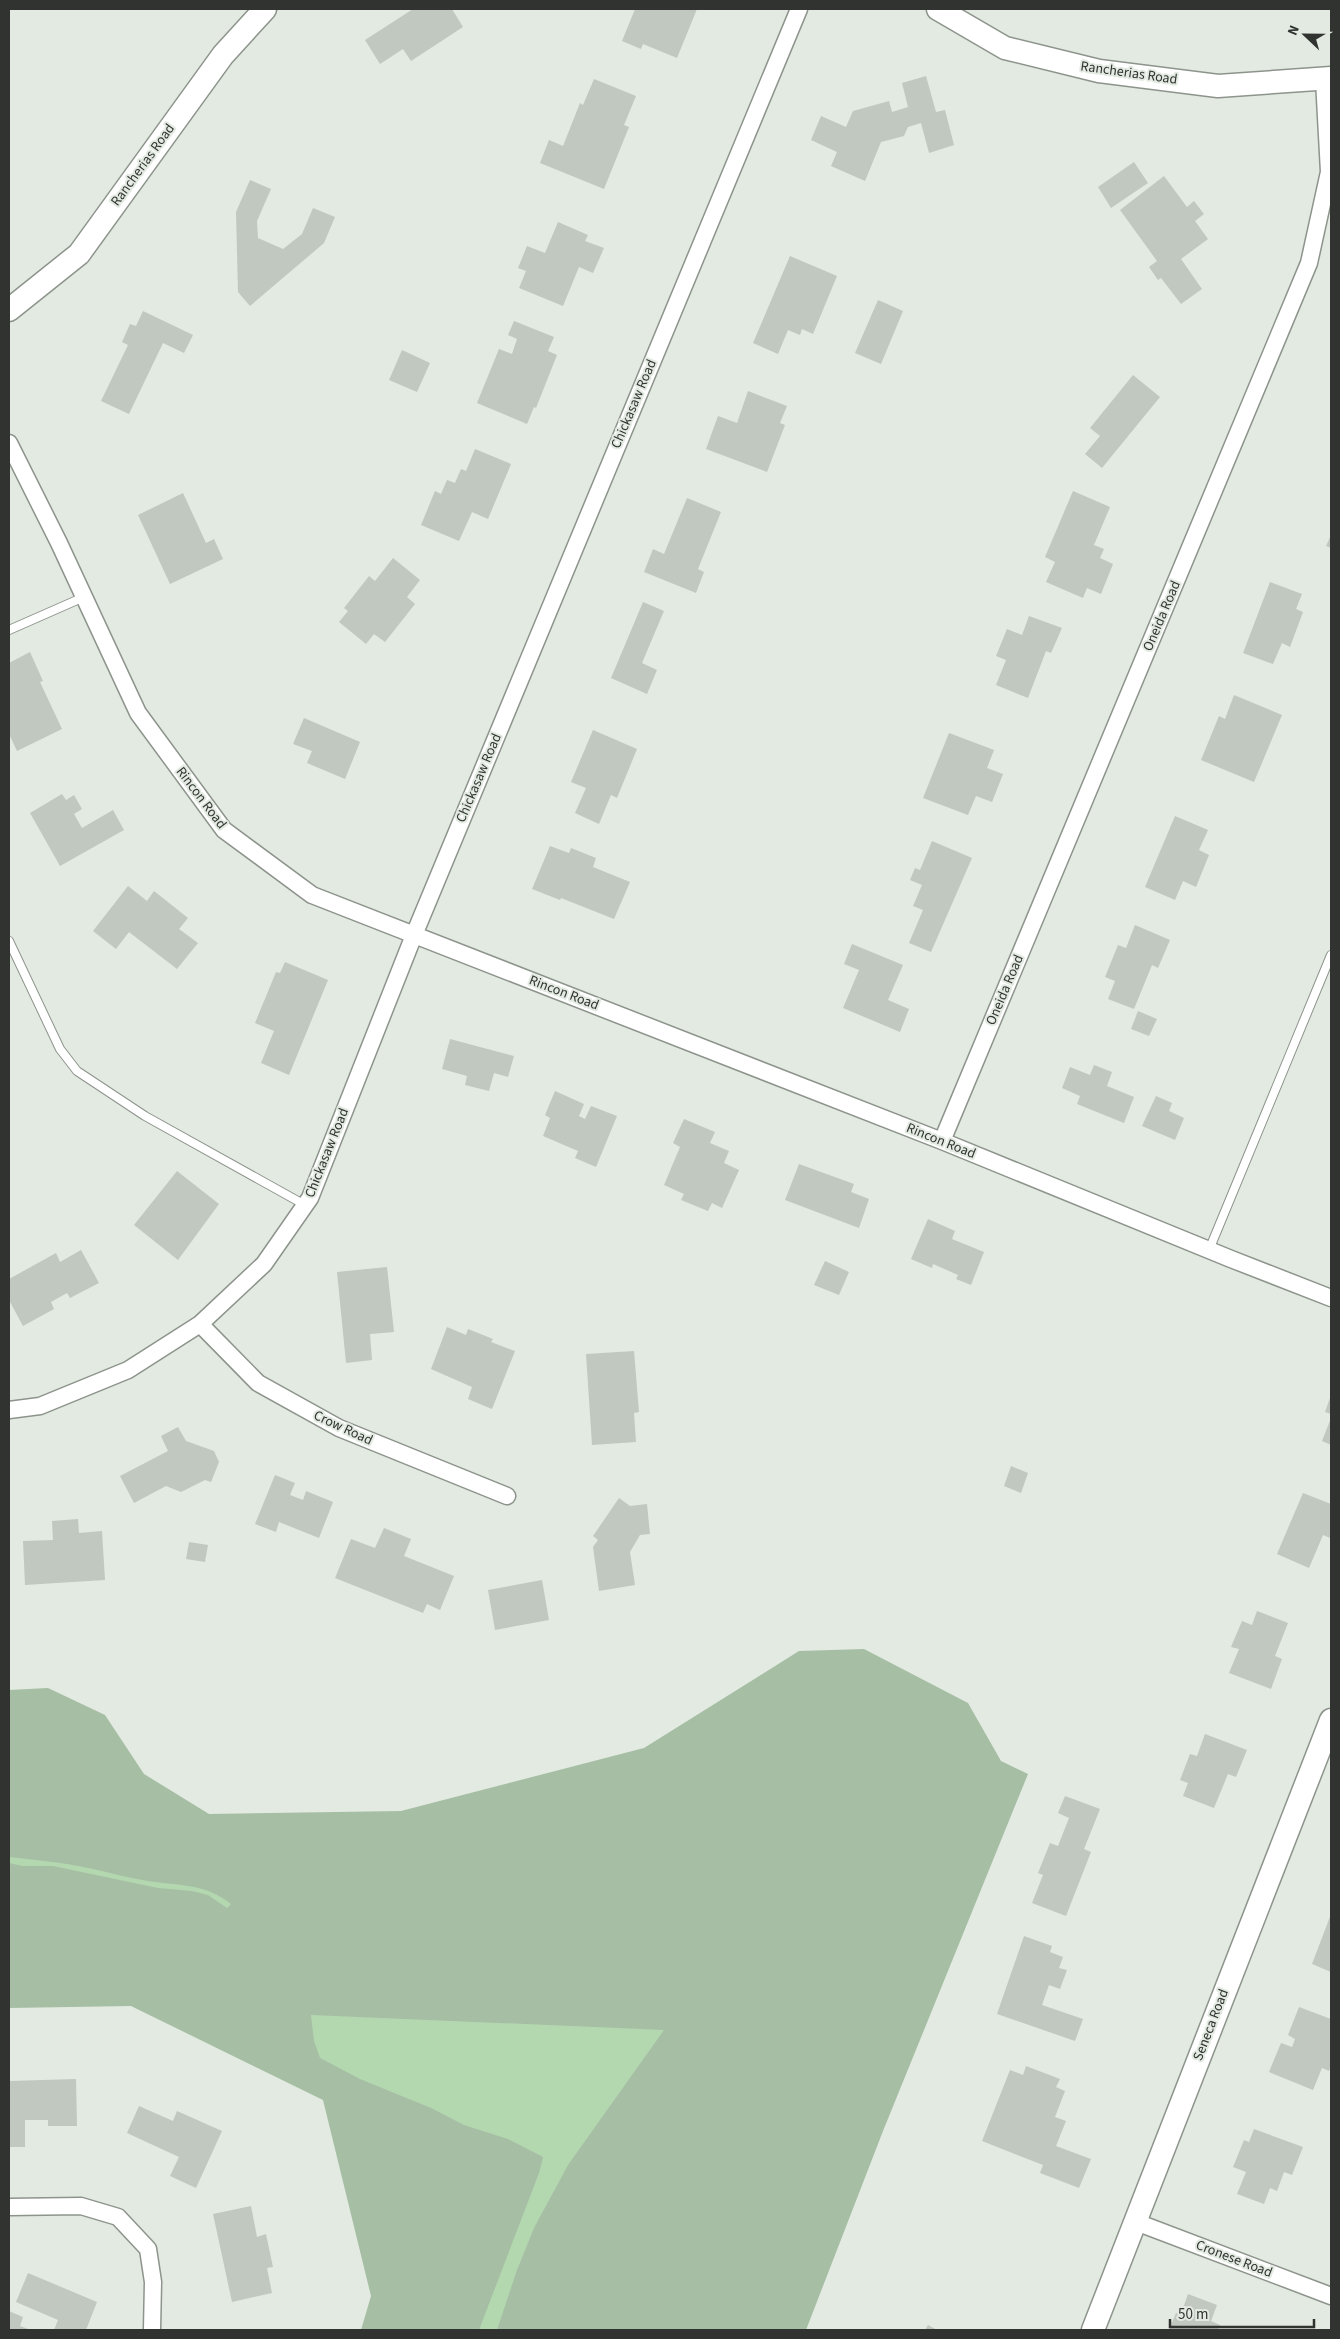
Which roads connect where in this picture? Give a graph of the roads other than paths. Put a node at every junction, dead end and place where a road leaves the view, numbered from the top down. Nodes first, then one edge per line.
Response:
1 (265, 9) edge
2 (798, 9) edge
3 (938, 9) edge
4 (1328, 79) edge
5 (9, 310) edge
6 (9, 443) edge
7 (84, 597) junction
8 (9, 630) edge
9 (414, 935) junction
10 (9, 941) edge
11 (1331, 954) edge
12 (942, 1141) junction
13 (305, 1204) junction
14 (1209, 1250) junction
15 (1331, 1298) edge
16 (200, 1324) junction
17 (9, 1410) edge
18 (508, 1496) dead end
19 (1331, 1720) edge
20 (9, 2207) edge
21 (1136, 2222) junction
22 (1331, 2296) edge
23 (152, 2330) edge
24 (1093, 2330) edge

1 - 5 street, Rancherias Road
2 - 9 street, Chickasaw Road
3 - 4 street, Rancherias Road
4 - 12 street, Oneida Road
6 - 7 street, Rincon Road
7 - 8 lane
7 - 9 street, Rincon Road
9 - 12 street, Rincon Road
9 - 13 street, Chickasaw Road
10 - 13 lane
11 - 14 lane
12 - 14 street, Rincon Road
13 - 16 street, Chickasaw Road
14 - 15 street, Rincon Road
16 - 17 street, Chickasaw Road
16 - 18 street, Crow Road
19 - 21 street, Seneca Road
20 - 23 street
21 - 22 street, Cronese Road
21 - 24 street, Seneca Road

